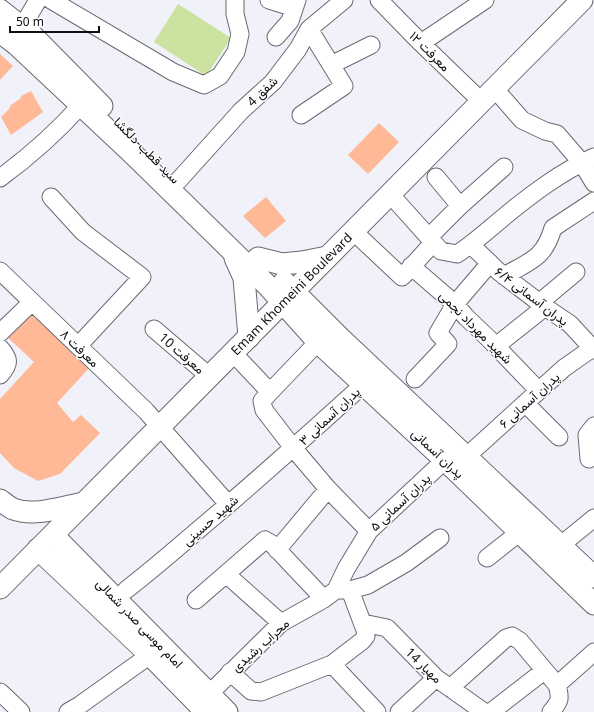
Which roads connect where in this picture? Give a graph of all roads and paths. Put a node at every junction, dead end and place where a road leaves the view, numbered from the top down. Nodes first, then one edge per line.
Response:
1 (38, 0) edge
2 (50, 0) edge
3 (235, 0) edge
4 (269, 0) edge
5 (344, 0) edge
6 (379, 0) edge
7 (485, 0) edge
8 (582, 0) edge
9 (296, 4) edge
10 (0, 10) edge
11 (22, 27) junction
12 (309, 29) junction
13 (0, 32) edge
14 (276, 37) dead end
15 (421, 43) junction
16 (371, 45) dead end
17 (331, 65) junction
18 (488, 95) junction
19 (81, 105) junction
20 (301, 115) dead end
21 (136, 148) junction
22 (588, 160) edge
23 (504, 167) dead end
24 (436, 177) dead end
25 (0, 178) edge
26 (178, 181) junction
27 (594, 183) edge
28 (390, 194) junction
29 (51, 197) dead end
30 (594, 201) edge
31 (460, 206) junction
32 (353, 231) junction
33 (431, 240) junction
34 (471, 245) junction
35 (232, 252) junction
36 (327, 257) junction
37 (258, 258) junction
38 (490, 264) junction
39 (0, 271) edge
40 (576, 272) dead end
41 (408, 276) junction
42 (504, 276) junction
43 (288, 297) junction
44 (32, 302) junction
45 (455, 304) junction
46 (542, 305) junction
47 (154, 329) dead end
48 (0, 333) edge
49 (249, 337) junction
50 (318, 342) junction
51 (78, 346) junction
52 (496, 346) junction
53 (0, 348) edge
54 (593, 348) edge
55 (233, 353) junction
56 (0, 375) edge
57 (209, 376) junction
58 (414, 379) dead end
59 (364, 384) junction
60 (539, 391) junction
61 (270, 392) junction
62 (525, 403) junction
63 (160, 426) junction
64 (594, 426) edge
65 (558, 437) dead end
66 (294, 449) junction
67 (467, 456) junction
68 (589, 459) dead end
69 (445, 460) junction
70 (328, 489) junction
71 (0, 500) edge
72 (84, 503) junction
73 (228, 504) junction
74 (594, 518) edge
75 (368, 531) junction
76 (520, 532) junction
77 (53, 535) junction
78 (440, 538) dead end
79 (560, 545) junction
80 (38, 549) junction
81 (277, 550) junction
82 (488, 558) dead end
83 (226, 574) junction
84 (594, 577) edge
85 (0, 588) edge
86 (126, 590) dead end
87 (337, 593) junction
88 (196, 600) dead end
89 (594, 604) edge
90 (281, 623) junction
91 (363, 623) junction
92 (594, 652) edge
93 (150, 655) junction
94 (332, 664) junction
95 (544, 671) junction
96 (230, 672) junction
97 (436, 678) junction
98 (558, 685) junction
99 (450, 688) junction
100 (0, 692) edge
101 (207, 703) edge
102 (21, 712) edge
103 (68, 712) edge
104 (227, 712) edge
105 (377, 712) edge
106 (399, 712) edge
107 (484, 712) edge
108 (491, 712) edge
109 (551, 712) edge

1 - 11 street
2 - 3 street
4 - 9 street
5 - 12 street, شفق 4
6 - 15 street, معرفت ۱۲
7 - 15 street
8 - 18 main road, Emam Khomeini Boulevard
9 - 14 street
10 - 11 main road, سید قطب-دلگشا
11 - 21 main road, سید قطب-دلگشا
12 - 17 street
12 - 26 street, شفق 4
13 - 19 main road, سید قطب-دلگشا
15 - 18 street, معرفت ۱۲
16 - 17 street
17 - 20 street
18 - 22 street, معرفت ۱۲
18 - 28 main road, Emam Khomeini Boulevard
19 - 21 main road, سید قطب-دلگشا
19 - 25 street
21 - 26 main road, سید قطب-دلگشا
21 - 35 main road, سید قطب-دلگشا
22 - 27 street, معرفت ۱۲
22 - 34 street
23 - 31 street
24 - 31 street
26 - 37 main road, سید قطب-دلگشا
28 - 32 main road, Emam Khomeini Boulevard
28 - 33 street
29 - 51 street
30 - 42 street
31 - 33 street
32 - 36 main road, Emam Khomeini Boulevard
32 - 41 street, شهید مهرداد نجمی
33 - 34 street
33 - 41 street
34 - 38 street, پدران آسمانی ۶/۴
35 - 43 main road, سید قطب-دلگشا
35 - 49 main road
36 - 37 main road
36 - 43 main road, Emam Khomeini Boulevard
37 - 43 main road, سید قطب-دلگشا
38 - 42 street, پدران آسمانی ۶/۴
38 - 45 street
39 - 44 street, معرفت ۸
40 - 46 street
41 - 45 street, شهید مهرداد نجمی
42 - 46 street, پدران آسمانی ۶/۴
43 - 49 main road, Emam Khomeini Boulevard
43 - 50 main road, پدران آسمانی
43 - 67 main road, پدران آسمانی
44 - 48 street
44 - 51 street, معرفت ۸
45 - 52 street, شهید مهرداد نجمی
45 - 58 street
46 - 52 street
46 - 54 street, پدران آسمانی ۶/۴
47 - 57 street, معرفت 10
49 - 55 main road, Emam Khomeini Boulevard
50 - 59 main road, پدران آسمانی
50 - 61 street
51 - 63 street, معرفت ۸
52 - 60 street, شهید مهرداد نجمی
53 - 56 street
54 - 60 street, پدران آسمانی ۶
55 - 57 main road, Emam Khomeini Boulevard
55 - 61 street
57 - 63 main road, Emam Khomeini Boulevard
59 - 66 street, پدران آسمانی ۳
59 - 69 main road, پدران آسمانی
60 - 62 street, پدران آسمانی ۶
61 - 66 street
62 - 65 street
62 - 67 street, پدران آسمانی ۶
63 - 72 main road, Emam Khomeini Boulevard
63 - 73 street, معرفت ۸
64 - 68 street
66 - 70 street
66 - 73 street, شهید حسینی
67 - 79 main road, پدران آسمانی
69 - 75 street, پدران آسمانی ۵
69 - 76 main road, پدران آسمانی
70 - 75 street
70 - 81 street
71 - 72 main road
72 - 77 main road, Emam Khomeini Boulevard
73 - 86 street, شهید حسینی
74 - 79 street
75 - 87 street, پدران آسمانی ۵
76 - 82 street
76 - 89 main road, پدران آسمانی
77 - 80 main road, Emam Khomeini Boulevard
77 - 101 main road, امام موسی صدر شمالی
78 - 87 street, محراب رشیدی
79 - 84 main road, پدران آسمانی
80 - 85 main road, Emam Khomeini Boulevard
80 - 93 main road, امام موسی صدر شمالی
81 - 83 street
81 - 87 street
83 - 88 street
83 - 90 street
87 - 90 street, محراب رشیدی
87 - 91 street
90 - 96 street, محراب رشیدی
91 - 94 street
91 - 97 street, مهیار 14
92 - 98 street
93 - 101 main road, امام موسی صدر شمالی
93 - 103 street
94 - 96 street
94 - 105 street
95 - 98 street
95 - 99 street
95 - 108 street
96 - 101 street, محراب رشیدی
97 - 99 street, مهیار 14
97 - 106 street
98 - 109 street
99 - 107 street, مهیار 14
100 - 102 street
101 - 104 main road, امام موسی صدر شمالی

